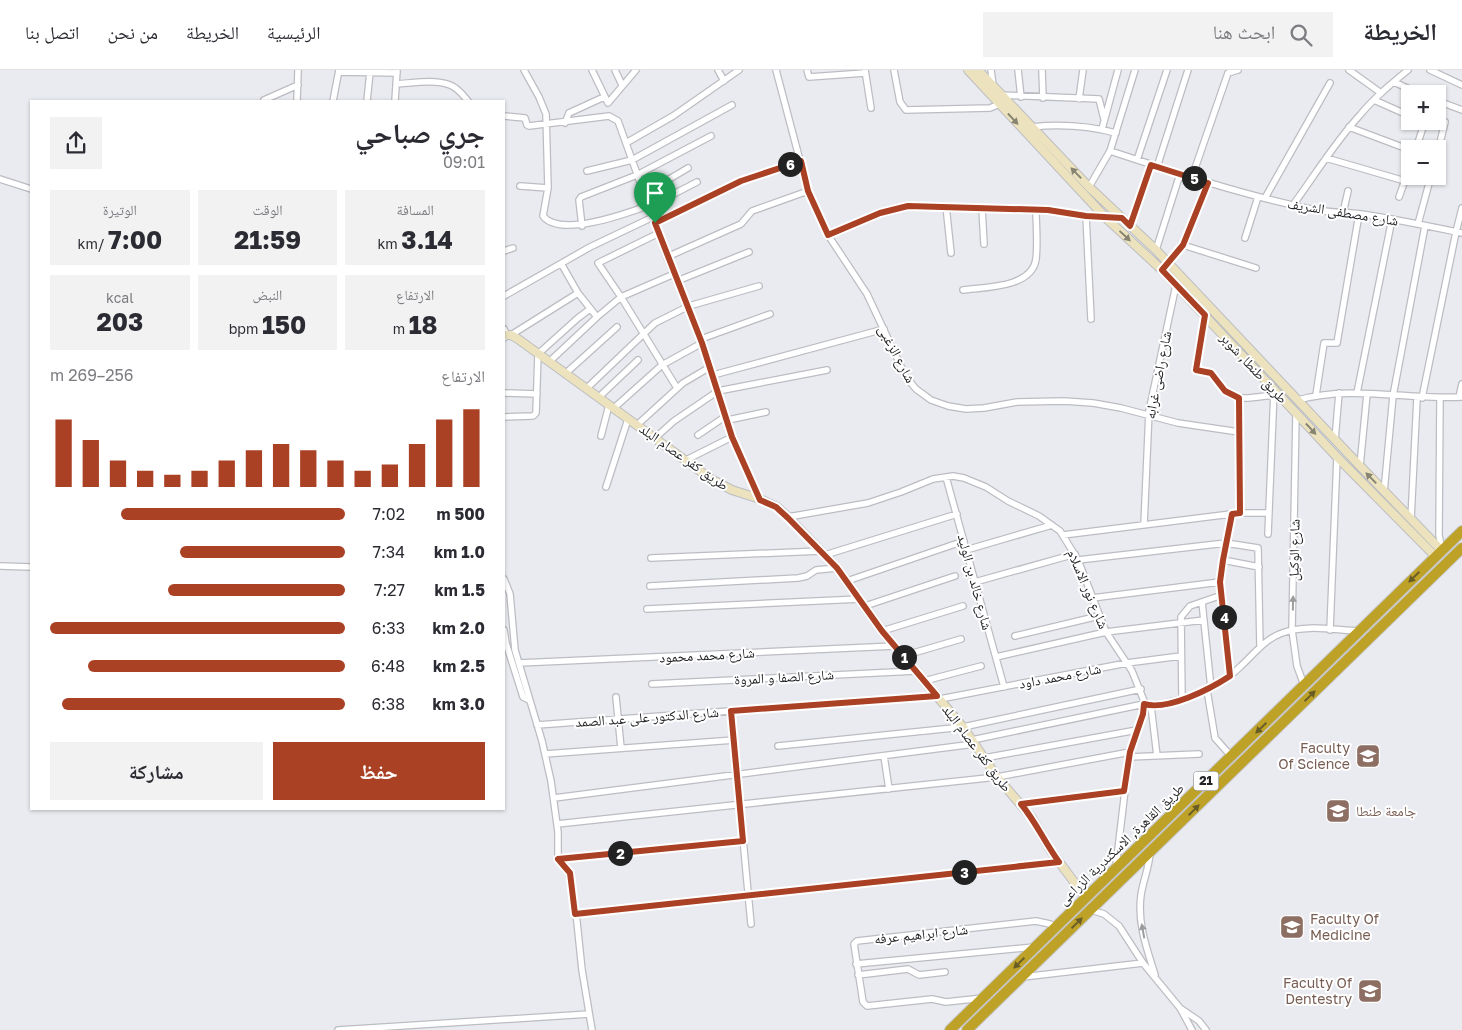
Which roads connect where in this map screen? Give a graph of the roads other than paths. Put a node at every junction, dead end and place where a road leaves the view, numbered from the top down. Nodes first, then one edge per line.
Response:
1 (298, 70) edge
2 (524, 70) edge
3 (592, 70) edge
4 (615, 70) edge
5 (718, 70) edge
6 (739, 70) edge
7 (776, 70) edge
8 (807, 70) edge
9 (894, 70) edge
10 (968, 70) edge
11 (978, 70) edge
12 (991, 70) edge
13 (1018, 70) edge
14 (1042, 70) edge
15 (1083, 70) edge
16 (1118, 70) edge
17 (1135, 70) edge
18 (1167, 70) edge
19 (1188, 70) edge
20 (1238, 70) edge
21 (1350, 70) edge
22 (1408, 70) edge
23 (1430, 70) edge
24 (339, 71) edge
25 (633, 71) edge
26 (370, 72) junction
27 (397, 72) edge
28 (865, 72) edge
29 (724, 81) junction
30 (1394, 82) junction
31 (1330, 83) dead end
32 (397, 84) junction
33 (298, 85) junction
34 (622, 85) junction
35 (1401, 85) edge
36 (1462, 85) edge
37 (993, 86) junction
38 (1381, 93) junction
39 (604, 97) junction
40 (1021, 97) junction
41 (1043, 98) junction
42 (1079, 99) junction
43 (264, 100) dead end
44 (297, 100) edge
45 (333, 100) edge
46 (368, 100) edge
47 (395, 100) edge
48 (467, 100) edge
49 (1002, 100) junction
50 (1374, 100) junction
51 (1462, 103) edge
52 (1446, 104) edge
53 (732, 105) dead end
54 (871, 108) dead end
55 (1461, 110) edge
56 (1401, 112) edge
57 (505, 116) edge
58 (1104, 119) junction
59 (565, 122) junction
60 (547, 123) junction
61 (1032, 126) junction
62 (1349, 127) junction
63 (1102, 130) junction
64 (1116, 133) junction
65 (711, 136) dead end
66 (626, 143) junction
67 (1401, 147) edge
68 (1110, 151) junction
69 (1326, 158) junction
70 (632, 160) junction
71 (1137, 160) junction
72 (801, 161) junction
73 (1154, 166) junction
74 (688, 168) dead end
75 (587, 171) dead end
76 (1180, 174) junction
77 (637, 175) junction
78 (1192, 177) junction
79 (0, 179) edge
80 (1401, 180) edge
81 (697, 182) dead end
82 (1208, 183) junction
83 (1404, 185) edge
84 (1429, 185) edge
85 (520, 186) dead end
86 (1089, 187) junction
87 (548, 188) junction
88 (30, 189) edge
89 (808, 191) junction
90 (1348, 192) dead end
91 (644, 194) junction
92 (1399, 197) dead end
93 (1262, 198) junction
94 (1293, 205) junction
95 (649, 206) junction
96 (946, 206) junction
97 (982, 208) junction
98 (1462, 208) edge
99 (1036, 209) junction
100 (1343, 213) junction
101 (1359, 214) junction
102 (1086, 216) junction
103 (1106, 218) junction
104 (1122, 218) junction
105 (654, 220) junction
106 (1392, 220) junction
107 (1418, 224) junction
108 (582, 226) junction
109 (1130, 226) junction
110 (1426, 226) junction
111 (1459, 232) edge
112 (659, 233) junction
113 (828, 235) junction
114 (1245, 238) dead end
115 (984, 244) dead end
116 (1183, 245) junction
117 (513, 248) dead end
118 (1156, 250) junction
119 (505, 251) edge
120 (749, 252) dead end
121 (950, 253) dead end
122 (667, 256) junction
123 (1169, 263) junction
124 (562, 265) junction
125 (1256, 268) dead end
126 (1162, 270) junction
127 (674, 274) junction
128 (677, 281) junction
129 (1176, 285) junction
130 (759, 286) dead end
131 (963, 290) dead end
132 (578, 293) junction
133 (505, 295) edge
134 (621, 297) junction
135 (689, 306) junction
136 (590, 309) junction
137 (770, 314) dead end
138 (1205, 315) junction
139 (597, 317) junction
140 (1091, 319) dead end
141 (617, 327) dead end
142 (884, 329) junction
143 (644, 333) junction
144 (506, 334) edge
145 (701, 341) junction
146 (538, 354) junction
147 (638, 360) dead end
148 (549, 362) junction
149 (662, 365) junction
150 (710, 367) junction
151 (827, 370) dead end
152 (566, 373) junction
153 (713, 375) junction
154 (1462, 384) edge
155 (587, 388) junction
156 (677, 388) junction
157 (1287, 389) junction
158 (718, 391) junction
159 (505, 393) edge
160 (1276, 393) junction
161 (1339, 393) junction
162 (1357, 393) junction
163 (537, 394) junction
164 (1367, 394) junction
165 (1316, 395) junction
166 (1393, 396) junction
167 (599, 397) junction
168 (1461, 397) edge
169 (1239, 398) junction
170 (1419, 398) junction
171 (1440, 398) junction
172 (1298, 400) junction
173 (612, 406) junction
174 (766, 412) dead end
175 (1296, 414) junction
176 (1149, 415) junction
177 (505, 417) edge
178 (628, 418) junction
179 (727, 418) junction
180 (637, 425) junction
181 (1239, 432) junction
182 (698, 435) dead end
183 (601, 436) dead end
184 (732, 437) junction
185 (655, 438) junction
186 (1335, 440) junction
187 (1337, 457) junction
188 (686, 460) junction
189 (1360, 466) junction
190 (946, 476) junction
191 (606, 486) dead end
192 (1384, 492) junction
193 (760, 500) junction
194 (1240, 513) junction
195 (1268, 513) junction
196 (957, 514) junction
197 (1232, 514) junction
198 (788, 518) junction
199 (1411, 519) junction
200 (1052, 525) junction
201 (1144, 525) junction
202 (1462, 531) edge
203 (1268, 534) dead end
204 (1063, 535) junction
205 (964, 541) junction
206 (1226, 543) junction
207 (1462, 548) edge
208 (966, 550) junction
209 (823, 553) junction
210 (1075, 554) junction
211 (1439, 554) junction
212 (652, 558) dead end
213 (1078, 560) junction
214 (1223, 560) junction
215 (0, 566) edge
216 (30, 567) edge
217 (1259, 567) junction
218 (837, 568) junction
219 (955, 576) dead end
220 (847, 580) junction
221 (505, 582) edge
222 (975, 582) junction
223 (1220, 582) junction
224 (650, 586) dead end
225 (1222, 596) junction
226 (1092, 598) junction
227 (862, 602) junction
228 (1202, 602) junction
229 (963, 606) dead end
230 (647, 609) dead end
231 (1099, 616) junction
232 (1204, 620) junction
233 (1180, 622) junction
234 (1292, 630) junction
235 (1330, 630) junction
236 (882, 631) junction
237 (1358, 631) junction
238 (1106, 632) junction
239 (505, 636) edge
240 (1014, 636) dead end
241 (961, 639) dead end
242 (895, 646) junction
243 (1260, 647) junction
244 (903, 656) junction
245 (1181, 656) junction
246 (996, 657) junction
247 (519, 663) junction
248 (1127, 663) junction
249 (981, 666) dead end
250 (916, 671) junction
251 (1230, 676) junction
252 (924, 681) junction
253 (652, 684) dead end
254 (1304, 685) junction
255 (1004, 687) junction
256 (1141, 689) junction
257 (1209, 689) junction
258 (616, 697) dead end
259 (938, 698) junction
260 (529, 700) junction
261 (1182, 700) junction
262 (1144, 704) junction
263 (1284, 705) junction
264 (1151, 706) junction
265 (731, 711) junction
266 (1293, 714) junction
267 (618, 720) junction
268 (537, 726) junction
269 (963, 727) junction
270 (1137, 730) junction
271 (734, 740) junction
272 (973, 742) junction
273 (778, 746) dead end
274 (621, 748) junction
275 (1234, 753) junction
276 (545, 754) junction
277 (1199, 754) dead end
278 (1130, 755) junction
279 (884, 756) junction
280 (1157, 756) junction
281 (984, 758) junction
282 (1246, 758) junction
283 (737, 774) junction
284 (997, 777) junction
285 (889, 789) junction
286 (1124, 791) junction
287 (554, 798) junction
288 (1021, 804) junction
289 (740, 805) junction
290 (557, 824) junction
291 (743, 841) junction
292 (1150, 853) junction
293 (558, 859) junction
294 (1059, 862) junction
295 (1116, 868) junction
296 (748, 894) junction
297 (1086, 898) junction
298 (1091, 910) junction
299 (575, 914) junction
300 (751, 924) dead end
301 (1055, 928) junction
302 (1036, 947) junction
303 (1143, 963) junction
304 (856, 964) junction
305 (945, 972) dead end
306 (858, 975) junction
307 (1021, 978) junction
308 (1156, 978) junction
309 (984, 998) junction
310 (1180, 1008) junction
311 (589, 1014) junction
312 (338, 1030) edge
313 (592, 1030) edge
314 (950, 1030) edge
315 (967, 1030) edge
316 (1192, 1030) edge
317 (1206, 1030) edge

1 - 33 street
2 - 60 street
3 - 39 street
4 - 34 street
5 - 29 street
6 - 29 street
7 - 72 street, شارع الزغبى
8 - 28 street
9 - 49 street
10 - 49 street, طريق طنطا, شوبر
11 - 37 street, طريق طنطا, شوبر
12 - 37 street
13 - 40 street
14 - 41 street
15 - 42 street
16 - 58 street
17 - 64 street
18 - 71 street
19 - 73 street
20 - 78 street
21 - 38 street
22 - 30 street
23 - 36 street
24 - 26 street
24 - 45 street
25 - 34 street
26 - 27 street
26 - 46 street
27 - 32 street
28 - 54 street
29 - 66 street
30 - 35 street
30 - 38 street
31 - 93 street
32 - 47 street
32 - 48 street
33 - 43 street
33 - 44 street
34 - 39 street
37 - 49 street, طريق طنطا, شوبر
38 - 50 street
39 - 59 street
40 - 41 street
40 - 49 street
41 - 42 street
42 - 58 street
49 - 61 street, طريق طنطا, شوبر
49 -> 103 street, طريق طنطا, شوبر
50 - 56 street
50 - 62 street
51 - 55 street
52 - 55 street
53 - 70 street
57 - 60 street
58 - 63 street
59 - 60 street
59 - 66 street
60 - 87 street
61 - 63 street
86 -> 61 street, طريق طنطا, شوبر
62 - 67 street
62 - 69 street
63 - 64 street
64 - 68 street
65 - 77 street
66 - 70 street
68 - 71 street, شارع مصطفى الشريف
68 - 86 street
69 - 80 street
69 - 94 street
70 - 75 street
70 - 77 street
71 - 73 street, شارع مصطفى الشريف
72 - 89 street, شارع الزغبى
72 - 105 street
73 - 76 street, شارع مصطفى الشريف
73 - 109 street
74 - 91 street
76 - 78 street, شارع مصطفى الشريف
76 - 118 street
77 - 91 street
77 - 108 street
78 - 82 street, شارع مصطفى الشريف
79 - 88 street
81 - 95 street
82 - 93 street, شارع مصطفى الشريف
82 - 116 street
83 - 92 street
84 - 107 street
85 - 87 street
86 - 104 street, طريق طنطا, شوبر
87 - 108 street
89 - 113 street, شارع الزغبى
89 - 122 street
90 - 100 street
91 - 95 street
93 - 94 street, شارع مصطفى الشريف
93 - 114 street
94 - 100 street, شارع مصطفى الشريف
95 - 105 street
95 - 108 street
96 - 97 street
96 - 113 street
96 - 121 street
97 - 99 street
97 - 115 street
98 - 111 street
99 - 102 street
99 - 131 street
100 - 101 street, شارع مصطفى الشريف
101 - 106 street, شارع مصطفى الشريف
101 - 165 street
102 - 103 street
102 - 140 street
103 - 104 street
103 -> 126 street, طريق طنطا, شوبر
104 - 109 street, طريق طنطا, شوبر
105 - 112 street
105 - 124 street
106 - 107 street, شارع مصطفى الشريف
106 - 162 street
107 - 110 street, شارع مصطفى الشريف
109 - 118 street, طريق طنطا, شوبر
110 - 111 street, شارع مصطفى الشريف
110 - 166 street
111 - 170 street
112 - 122 street
112 - 134 street
113 - 142 street, شارع الزغبى
116 - 123 street
116 - 125 street
117 - 119 street
118 - 123 street, طريق طنطا, شوبر
120 - 128 street
122 - 127 street
123 - 126 street
123 - 157 street, طريق طنطا, شوبر
124 - 132 street
124 - 133 street
126 - 129 street, طريق طنطا, شوبر
127 - 128 street
127 - 134 street
128 - 135 street
129 - 138 street, طريق طنطا, شوبر
129 - 176 street, شارع راضى غرابه
130 - 135 street
132 - 136 street
132 - 144 street
134 - 139 street
134 - 143 street
135 - 143 street
135 - 145 street
136 - 139 street
136 - 146 street
137 - 145 street
138 - 160 street, طريق طنطا, شوبر
138 - 169 street
139 - 148 street
141 - 152 street
142 - 153 street
142 - 176 street, شارع الزغبى
143 - 149 street
143 - 155 street
144 - 146 street, طريق كفر عصام البلد
145 - 149 street
145 - 150 street
146 - 148 street, طريق كفر عصام البلد
146 - 163 street
147 - 167 street
148 - 152 street, طريق كفر عصام البلد
149 - 156 street
149 - 173 street
150 - 153 street
150 - 156 street
151 - 158 street
152 - 155 street, طريق كفر عصام البلد
153 - 158 street
154 - 168 street
155 - 167 street, طريق كفر عصام البلد
156 - 180 street
157 - 160 street
157 - 172 street, طريق طنطا, شوبر
158 - 179 street
158 - 185 street
159 - 163 street
160 - 169 street
160 - 175 street, طريق طنطا, شوبر
160 - 195 street
161 - 162 street
161 - 165 street
161 - 186 street
162 - 164 street
163 - 177 street
164 - 166 street
164 - 189 street
165 - 172 street
166 - 170 street
166 - 192 street
167 - 173 street, طريق كفر عصام البلد
168 - 171 street
169 - 181 street
170 - 171 street
170 - 199 street
171 - 211 street
172 - 186 street, طريق طنطا, شوبر
173 - 178 street, طريق كفر عصام البلد
173 - 183 street
174 - 179 street
175 -> 187 street, طريق طنطا, شوبر
234 -> 175 street, شارع الوكيل
176 - 181 street, شارع الزغبى
176 - 201 street, شارع راضى غرابه
178 - 180 street, طريق كفر عصام البلد
178 - 191 street
179 - 182 street
179 - 184 street
180 - 185 street, طريق كفر عصام البلد
181 - 194 street
184 - 188 street
184 - 193 street
185 - 188 street, طريق كفر عصام البلد
186 - 189 street, طريق طنطا, شوبر
187 - 211 street, طريق طنطا, شوبر
187 - 235 street
188 - 193 street, طريق كفر عصام البلد
192 -> 189 street, طريق طنطا, شوبر
190 - 196 street, شارع خالد بن الوليد
190 - 198 street, شارع نور الاسلام
190 - 200 street, شارع نور الاسلام
192 - 199 street, طريق طنطا, شوبر
193 - 198 street, طريق كفر عصام البلد
194 - 195 street
194 - 197 street
195 - 203 street
196 - 205 street, شارع خالد بن الوليد
196 - 209 street
197 - 201 street
197 - 206 street
198 - 209 street, طريق كفر عصام البلد
199 - 211 street, طريق طنطا, شوبر
200 - 204 street, شارع نور الاسلام
200 - 208 street
201 - 204 street
202 - 211 highway, طريق القاهرة, الاسكندرية الزراعى / 21
204 - 210 street, شارع نور الاسلام
205 - 208 street, شارع خالد بن الوليد
205 - 220 street
206 - 213 street
206 - 214 street
206 - 217 street
266 -> 207 highway, طريق القاهرة, الاسكندرية الزراعى / 21
208 - 222 street, شارع خالد بن الوليد
209 - 212 street
209 - 218 street, طريق كفر عصام البلد
210 - 213 street, شارع نور الاسلام
210 - 222 street
211 -> 237 highway, طريق القاهرة, الاسكندرية الزراعى / 21
213 - 226 street, شارع نور الاسلام
214 - 217 street
214 - 223 street
215 - 216 street
217 - 243 street
218 - 220 street, طريق كفر عصام البلد
218 - 224 street
219 - 227 street
220 - 227 street, طريق كفر عصام البلد
221 - 247 street
222 - 246 street, شارع خالد بن الوليد
223 - 225 street
223 - 226 street
225 - 228 street
225 - 251 street
226 - 231 street, شارع نور الاسلام
227 - 230 street
227 - 236 street, طريق كفر عصام البلد
228 - 232 street
228 - 233 street
229 - 236 street
231 - 238 street, شارع نور الاسلام
231 - 240 street
232 - 233 street
232 - 257 street
233 - 238 street
233 - 245 street
234 - 235 street
234 - 243 street
234 - 254 street, شارع الوكيل
235 - 237 street
236 - 242 street, طريق كفر عصام البلد
237 - 254 highway, طريق القاهرة, الاسكندرية الزراعى / 21
238 - 246 street
238 - 248 street, شارع نور الاسلام
239 - 260 street
241 - 244 street
242 - 244 street, طريق كفر عصام البلد
242 - 247 street, شارع محمد محمود
243 - 251 street
244 - 250 street, طريق كفر عصام البلد
245 - 248 street, شارع محمد داود
245 - 261 street
246 - 255 street, شارع خالد بن الوليد
247 - 260 street
248 - 255 street, شارع محمد داود
248 - 256 street, شارع نور الاسلام
249 - 252 street
250 - 252 street, طريق كفر عصام البلد
250 - 253 street, شارع الصفا و المروة
251 - 257 street
252 - 259 street, طريق كفر عصام البلد
254 - 263 highway, طريق القاهرة, الاسكندرية الزراعى / 21
255 - 259 street, شارع محمد داود
256 - 262 street, شارع نور الاسلام
256 - 269 street
257 - 261 street
257 - 275 street
258 - 267 street
259 - 265 street, شارع الدكتور على عبد الصمد
259 - 269 street, طريق كفر عصام البلد
260 - 268 street
261 - 264 street
262 - 264 street
262 - 270 street, شارع نور الاسلام
262 - 272 street
263 - 266 highway
263 -> 275 highway, طريق القاهرة, الاسكندرية الزراعى / 21
264 - 280 street
265 - 267 street, شارع الدكتور على عبد الصمد
265 - 271 street
266 - 282 highway, طريق القاهرة, الاسكندرية الزراعى / 21
267 - 268 street, شارع الدكتور على عبد الصمد
267 - 274 street
268 - 276 street
269 - 272 street, طريق كفر عصام البلد
269 - 273 street
270 - 278 street, شارع نور الاسلام
270 - 281 street
271 - 274 street
271 - 283 street
272 - 279 street
272 - 281 street, طريق كفر عصام البلد
274 - 276 street
275 - 282 highway
275 - 295 highway, طريق القاهرة, الاسكندرية الزراعى / 21
276 - 287 street
277 - 280 street
278 - 280 street
278 - 284 street
278 - 286 street, شارع نور الاسلام
279 - 283 street
279 - 285 street
281 - 284 street, طريق كفر عصام البلد
292 -> 282 highway, طريق القاهرة, الاسكندرية الزراعى / 21
283 - 287 street
283 - 289 street
284 - 285 street
284 - 288 street, طريق كفر عصام البلد
285 - 289 street
286 - 288 street
286 - 295 street, شارع نور الاسلام
287 - 290 street
288 - 294 street, طريق كفر عصام البلد
289 - 290 street
289 - 291 street
290 - 293 street
291 - 293 street
291 - 296 street
292 - 298 highway, طريق القاهرة, الاسكندرية الزراعى / 21
308 -> 292 street
293 - 299 street
294 - 296 street
294 - 297 street, طريق كفر عصام البلد
295 - 297 highway, طريق القاهرة, الاسكندرية الزراعى / 21
296 - 299 street
296 - 300 street
297 - 301 highway, طريق القاهرة, الاسكندرية الزراعى / 21
298 - 303 street
307 -> 298 highway, طريق القاهرة, الاسكندرية الزراعى / 21
299 - 311 street
301 - 302 highway, طريق القاهرة, الاسكندرية الزراعى / 21
301 - 304 street, شارع ابراهيم عرفه
302 - 304 street
302 -> 309 highway, طريق القاهرة, الاسكندرية الزراعى / 21
303 - 307 street
303 - 308 street
304 - 306 street, شارع ابراهيم عرفه
305 - 306 street
306 - 309 street, شارع ابراهيم عرفه
307 - 315 highway, طريق القاهرة, الاسكندرية الزراعى / 21
308 - 310 street
309 - 314 highway, طريق القاهرة, الاسكندرية الزراعى / 21
310 - 316 street
310 - 317 street
311 - 312 street
311 - 313 street

